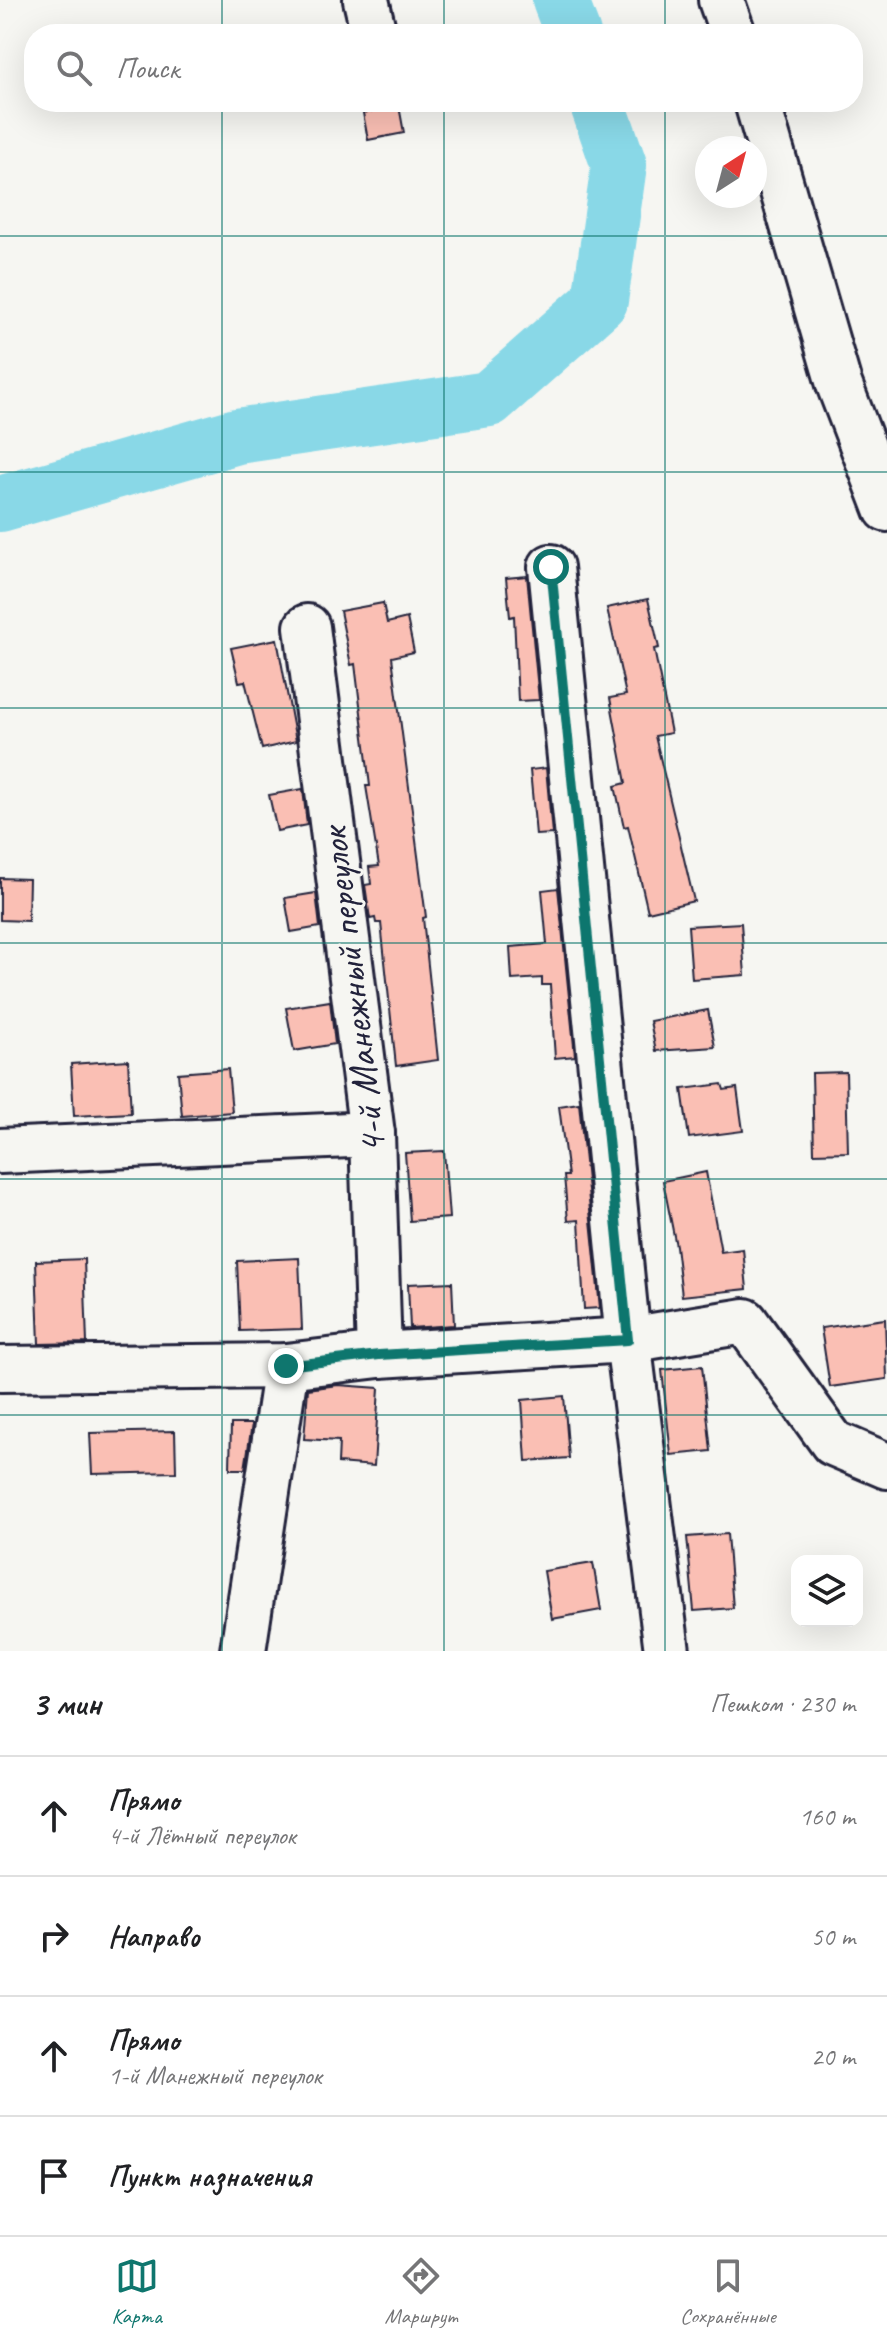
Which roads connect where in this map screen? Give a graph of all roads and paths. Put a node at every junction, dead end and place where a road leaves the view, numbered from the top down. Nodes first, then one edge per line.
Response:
1 (366, 0) edge
2 (721, 0) edge
3 (372, 24) edge
4 (729, 24) edge
5 (760, 112) edge
6 (887, 509) edge
7 (551, 567) dead end
8 (307, 627) dead end
9 (372, 1134) junction
10 (0, 1151) edge
11 (628, 1340) junction
12 (379, 1355) junction
13 (286, 1366) junction
14 (0, 1369) edge
15 (887, 1466) edge
16 (243, 1651) edge
17 (667, 1651) edge

1 - 3 street
2 - 4 street
5 - 6 street
7 - 11 street
8 - 9 street, 4-й Манежный переулок
9 - 10 street
9 - 12 street, 4-й Манежный переулок
11 - 12 street
11 - 15 street
11 - 17 street
12 - 13 street
13 - 14 street
13 - 16 street

